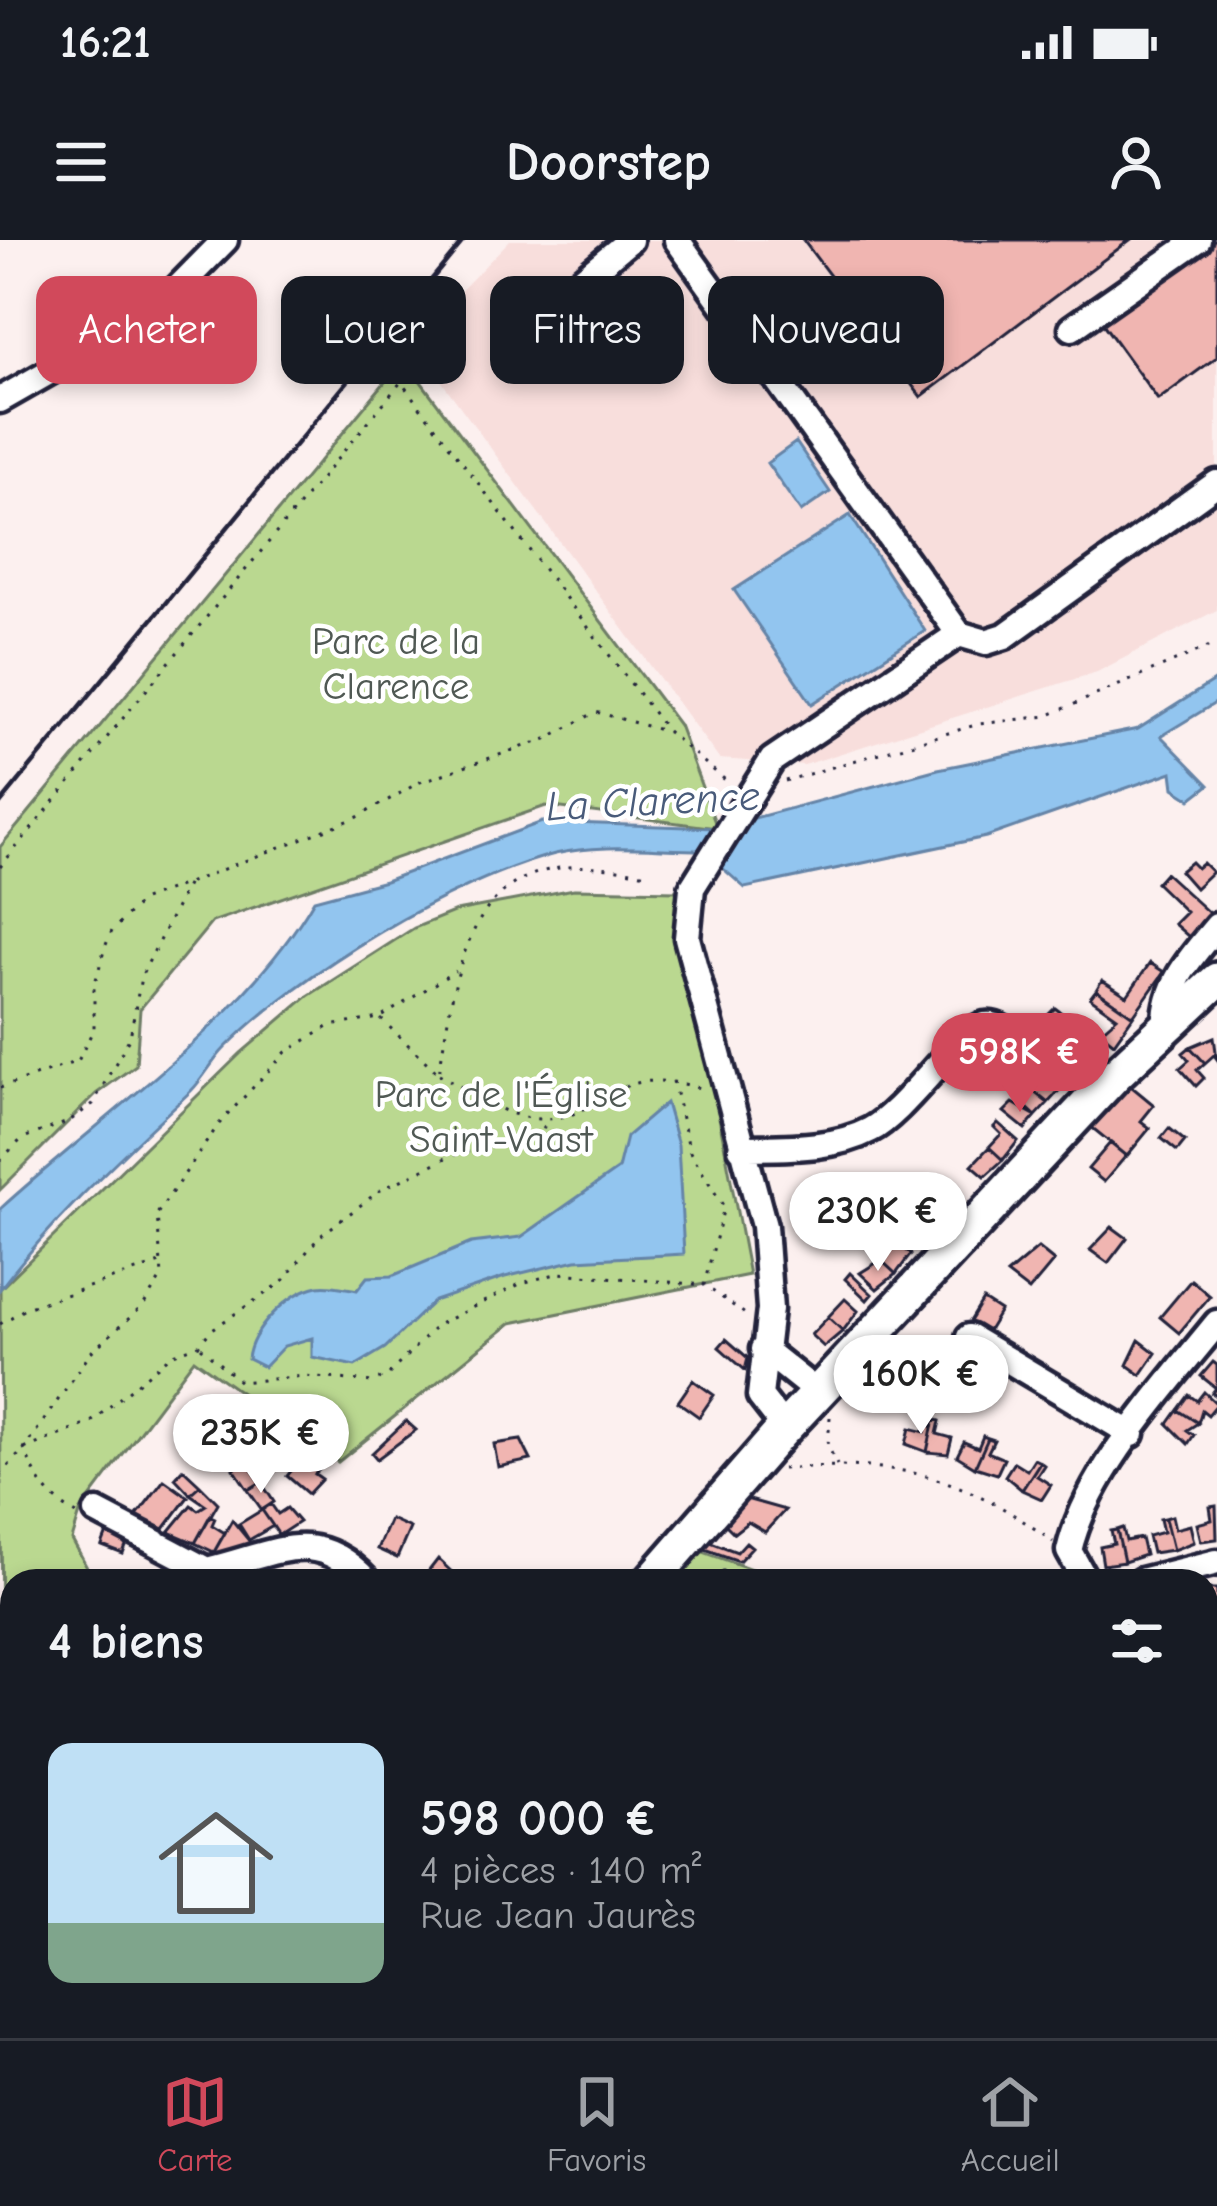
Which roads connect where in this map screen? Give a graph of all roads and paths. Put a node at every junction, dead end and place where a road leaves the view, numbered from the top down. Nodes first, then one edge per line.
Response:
1 (225, 240) edge
2 (630, 240) edge
3 (677, 240) edge
4 (1198, 240) edge
5 (586, 276) edge
6 (1072, 328) dead end
7 (0, 400) edge
8 (1217, 483) edge
9 (958, 634) junction
10 (1217, 643) edge
11 (668, 732) junction
12 (747, 796) junction
13 (0, 867) edge
14 (651, 875) dead end
15 (190, 880) junction
16 (1217, 926) edge
17 (454, 971) junction
18 (1217, 980) edge
19 (380, 1018) junction
20 (1166, 1023) junction
21 (1017, 1042) dead end
22 (440, 1075) junction
23 (673, 1079) junction
24 (0, 1088) edge
25 (725, 1096) junction
26 (546, 1120) junction
27 (742, 1148) junction
28 (0, 1160) edge
29 (162, 1262) junction
30 (704, 1285) junction
31 (1217, 1322) edge
32 (0, 1324) edge
33 (969, 1337) dead end
34 (765, 1342) junction
35 (199, 1345) junction
36 (814, 1397) junction
37 (785, 1428) junction
38 (1132, 1434) junction
39 (24, 1449) junction
40 (752, 1464) junction
41 (837, 1466) junction
42 (0, 1474) edge
43 (97, 1512) joint
44 (1069, 1551) junction
45 (191, 1569) edge
46 (222, 1569) edge
47 (356, 1569) edge
48 (661, 1569) edge
49 (1079, 1569) edge

1 - 7 street
2 - 5 street
3 - 9 street
4 - 6 street
8 - 9 street
9 - 12 street
10 - 12 path
11 - 12 path
11 - 13 path
11 - 15 path
12 - 25 street
14 - 17 path
15 - 24 path
15 - 28 path
16 - 20 street
17 - 19 path
17 - 22 path
18 - 20 main road
19 - 22 path
19 - 29 path
20 - 36 main road
21 - 27 street
22 - 26 path
23 - 25 path
23 - 26 path
23 - 30 path
25 - 27 street
26 - 35 path
27 - 34 street
29 - 32 path
29 - 39 path
30 - 34 path
30 - 35 path
31 - 38 street
33 - 38 street
34 - 36 street
34 - 37 street
35 - 39 path
36 - 37 main road
36 - 41 path
37 - 40 main road
38 - 44 street
39 - 42 path
39 - 43 path
40 - 41 path
40 - 48 main road
41 - 44 path
43 - 45 street
44 - 49 street
46 - 47 street

